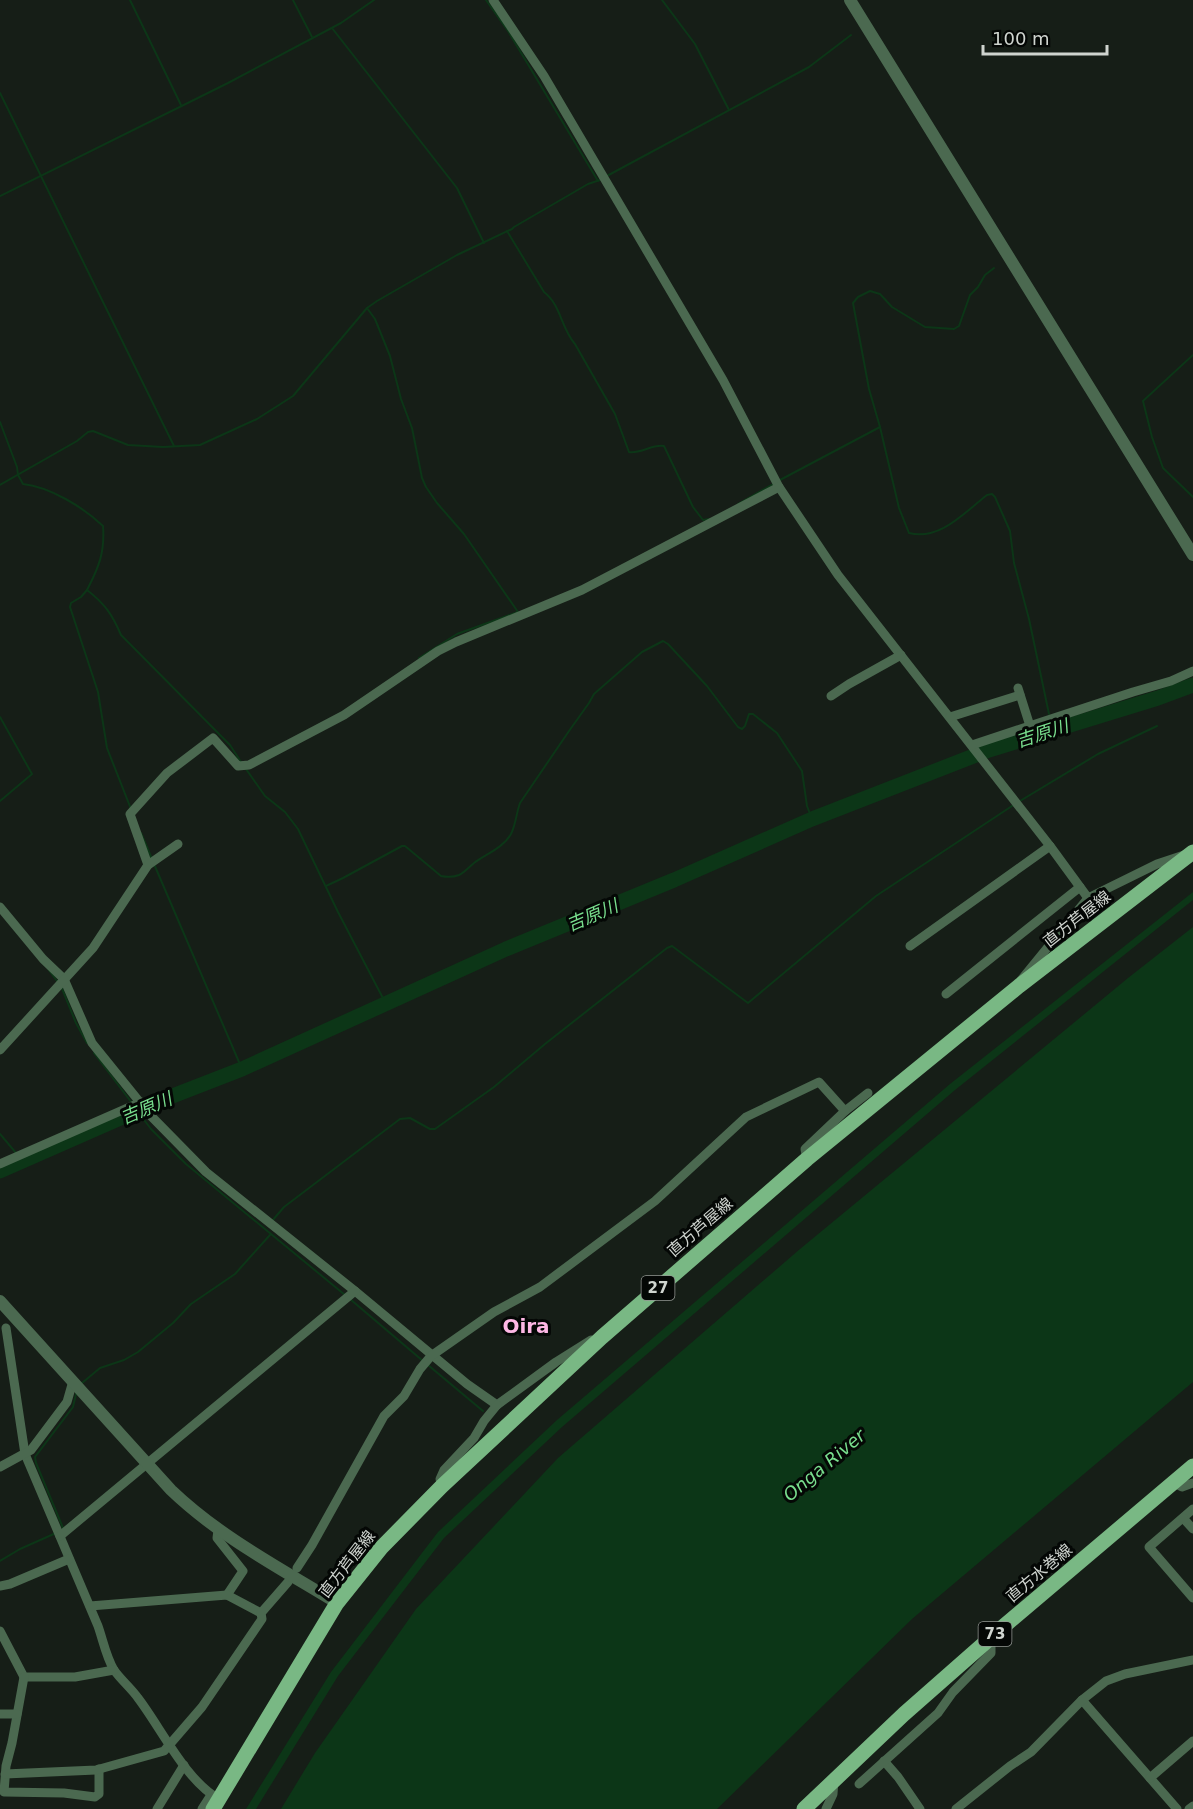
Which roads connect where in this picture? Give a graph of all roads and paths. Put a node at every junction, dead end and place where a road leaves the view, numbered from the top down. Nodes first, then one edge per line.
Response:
1 (493, 0) edge
2 (850, 0) edge
3 (778, 487) junction
4 (1193, 555) edge
5 (901, 655) junction
6 (1193, 671) edge
7 (831, 696) dead end
8 (950, 717) junction
9 (1030, 726) junction
10 (972, 745) junction
11 (178, 844) dead end
12 (1050, 846) junction
13 (1192, 853) edge
14 (148, 865) junction
15 (1080, 887) junction
16 (1088, 898) junction
17 (0, 907) edge
18 (910, 946) dead end
19 (64, 979) junction
20 (1019, 986) junction
21 (946, 994) dead end
22 (0, 1050) edge
23 (868, 1093) dead end
24 (141, 1102) junction
25 (845, 1111) junction
26 (807, 1159) junction
27 (0, 1164) edge
28 (355, 1291) junction
29 (0, 1301) edge
30 (15, 1318) junction
31 (3, 1330) edge
32 (602, 1337) junction
33 (431, 1356) junction
34 (73, 1381) junction
35 (497, 1405) junction
36 (25, 1454) junction
37 (147, 1463) junction
38 (1193, 1466) edge
39 (0, 1467) edge
40 (1174, 1483) junction
41 (1193, 1483) edge
42 (442, 1486) junction
43 (1193, 1509) edge
44 (1183, 1518) junction
45 (1193, 1529) edge
46 (218, 1530) junction
47 (60, 1536) junction
48 (69, 1559) junction
49 (297, 1568) dead end
50 (288, 1582) dead end
51 (0, 1587) edge
52 (227, 1595) junction
53 (1193, 1598) edge
54 (337, 1603) junction
55 (90, 1606) junction
56 (261, 1612) junction
57 (0, 1631) edge
58 (986, 1642) junction
59 (1193, 1660) edge
60 (114, 1670) junction
61 (24, 1677) junction
62 (1082, 1700) junction
63 (0, 1714) edge
64 (17, 1714) junction
65 (1193, 1741) edge
66 (170, 1745) junction
67 (884, 1761) junction
68 (184, 1765) junction
69 (4, 1768) edge
70 (99, 1769) junction
71 (1150, 1778) junction
72 (834, 1780) junction
73 (859, 1784) dead end
74 (214, 1801) edge
75 (1193, 1806) edge
76 (157, 1809) edge
77 (202, 1809) edge
78 (804, 1809) edge
79 (826, 1809) edge
80 (920, 1809) edge
81 (956, 1809) edge
82 (1177, 1809) edge
83 (1189, 1809) edge

1 - 3 street
2 - 4 street
3 - 5 street
3 - 14 street
5 - 7 street
5 - 8 street
6 - 9 street
8 - 9 street
8 - 10 street
9 - 10 street
10 - 12 street
11 - 14 street
12 - 15 street
12 - 18 street
13 - 16 street
13 - 20 main road, 直方芦屋線 / 27
14 - 19 street
15 - 16 street
15 - 21 street
16 - 20 street
17 - 19 street
19 - 22 street
19 - 24 street
20 - 26 main road, 直方芦屋線 / 27
23 - 25 street
24 - 27 street
24 - 28 street
25 - 26 street
25 - 33 street
26 - 32 main road, 直方芦屋線 / 27
28 - 33 street
28 - 37 street
29 - 30 street
30 - 31 street
30 - 34 street
31 - 36 street
32 - 35 street
32 - 42 main road, 直方芦屋線 / 27
33 - 35 street
33 - 49 street
34 - 36 street
34 - 37 street
35 - 42 street
36 - 39 street
36 - 47 street
37 - 46 street
37 - 47 street
38 - 40 main road, 直方水巻線 / 73
40 - 41 street
40 - 58 main road, 直方水巻線 / 73
42 - 54 main road, 直方芦屋線 / 27
43 - 44 street
44 - 45 street
44 - 53 street
46 - 52 street
46 - 54 street
47 - 48 street
48 - 51 street
48 - 55 street
50 - 56 street
52 - 55 street
52 - 56 street
54 - 74 main road, 直方芦屋線 / 27
55 - 60 street
56 - 66 street
57 - 61 street
58 - 67 street
58 - 72 main road, 直方水巻線 / 73
59 - 62 street
60 - 61 street
60 - 66 street
61 - 64 street
62 - 71 street
62 - 81 street
63 - 64 street
64 - 69 street
65 - 71 street
66 - 68 street
66 - 70 street
67 - 73 street
67 - 80 street
68 - 74 street
68 - 76 street
69 - 70 street
69 - 70 street
71 - 82 street
72 - 78 main road, 直方水巻線 / 73
72 - 79 street
74 - 77 street
75 - 83 street

